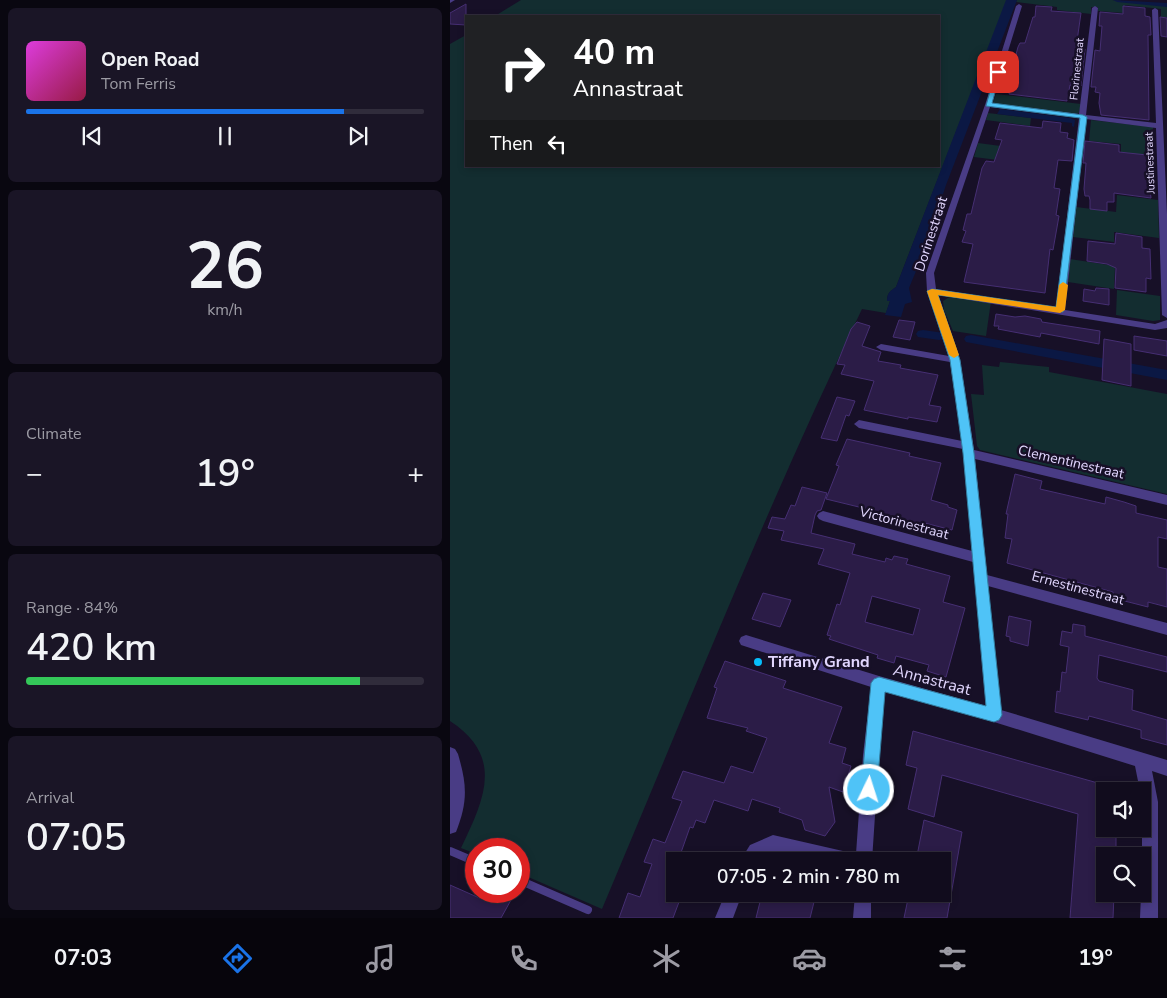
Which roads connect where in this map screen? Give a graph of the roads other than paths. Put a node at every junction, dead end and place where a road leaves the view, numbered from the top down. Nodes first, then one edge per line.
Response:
1 (1019, 6) dead end
2 (1095, 8) dead end
3 (1155, 10) dead end
4 (988, 105) junction
5 (1083, 117) junction
6 (1160, 126) junction
7 (932, 291) junction
8 (1060, 310) junction
9 (1167, 315) edge
10 (1167, 323) edge
11 (881, 347) dead end
12 (955, 360) junction
13 (859, 424) dead end
14 (968, 450) junction
15 (1167, 500) edge
16 (823, 516) dead end
17 (978, 558) junction
18 (980, 578) junction
19 (1167, 629) edge
20 (746, 641) dead end
21 (879, 683) junction
22 (994, 715) junction
23 (450, 754) edge
24 (1142, 761) junction
25 (1167, 768) edge
26 (450, 826) edge
27 (450, 850) edge
28 (756, 852) edge
29 (812, 852) edge
30 (865, 852) edge
31 (465, 857) edge
32 (530, 885) edge
33 (730, 902) edge
34 (863, 902) edge
35 (588, 910) dead end
36 (724, 918) edge
37 (862, 918) edge
38 (1149, 918) edge

1 - 4 street, Dorinestraat
2 - 5 street, Florinestraat
3 - 6 street, Justinestraat
4 - 5 street
4 - 7 street, Dorinestraat
5 - 6 street
5 - 8 street, Florinestraat
6 - 9 street, Justinestraat
7 - 8 street
7 - 12 street, Dorinestraat
8 - 10 street
11 - 12 street
12 - 14 street, Dorinestraat
13 - 14 street, Clementinestraat
14 - 15 street, Clementinestraat
14 - 17 street, Dorinestraat
16 - 17 street, Victorinestraat
17 - 18 street, Dorinestraat
18 - 19 street, Ernestinestraat
18 - 22 street, Dorinestraat
20 - 21 street, Annastraat
21 - 22 street, Annastraat
21 - 30 street
22 - 24 street, Annastraat
23 - 26 street
24 - 25 street, Annastraat
24 - 38 street
27 - 31 lane
28 - 29 street
32 - 35 lane
33 - 36 street
34 - 37 street

